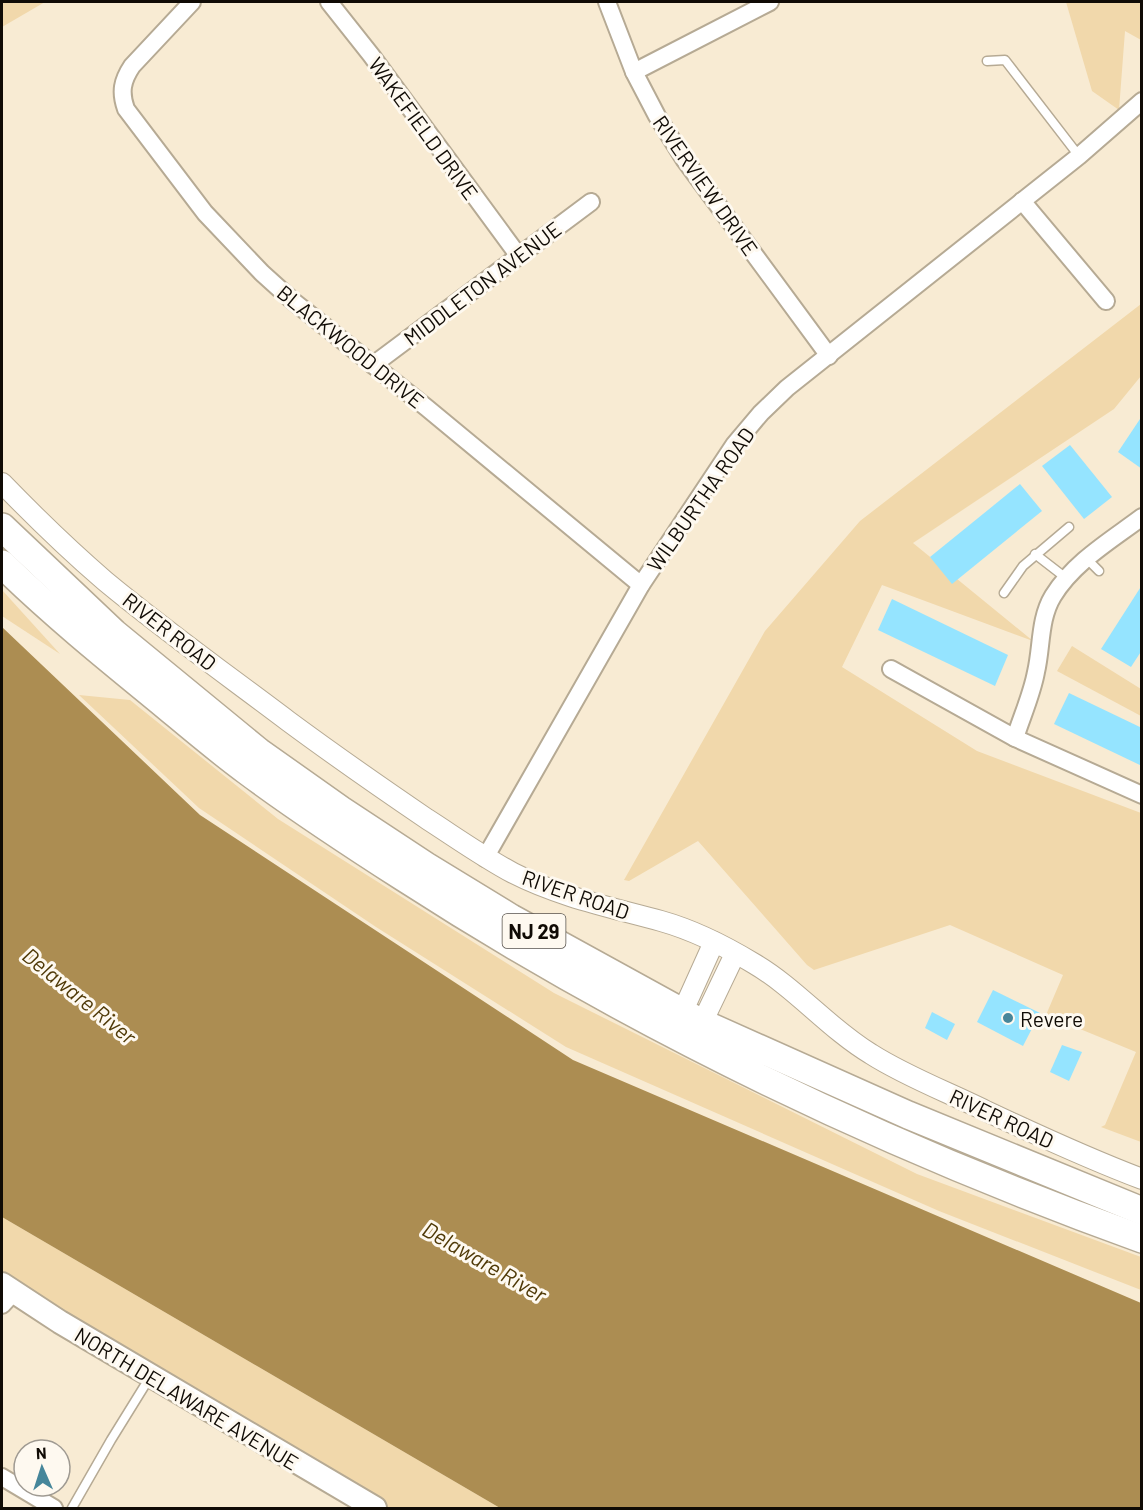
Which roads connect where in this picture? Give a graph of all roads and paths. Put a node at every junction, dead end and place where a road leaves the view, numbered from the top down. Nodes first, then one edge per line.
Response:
1 (192, 2) edge
2 (329, 2) edge
3 (607, 2) edge
4 (770, 2) edge
5 (987, 62) dead end
6 (634, 72) junction
7 (1142, 100) edge
8 (1079, 156) junction
9 (1022, 201) junction
10 (591, 202) dead end
11 (518, 255) junction
12 (1106, 301) dead end
13 (829, 356) junction
14 (373, 365) junction
15 (2, 483) edge
16 (1142, 517) edge
17 (2, 527) edge
18 (1069, 527) dead end
19 (1035, 554) junction
20 (1086, 558) junction
21 (2, 564) edge
22 (1099, 571) dead end
23 (1066, 578) junction
24 (641, 585) junction
25 (1004, 593) dead end
26 (891, 669) dead end
27 (1016, 738) junction
28 (1142, 795) edge
29 (485, 858) junction
30 (714, 942) junction
31 (735, 954) junction
32 (692, 1018) junction
33 (680, 1040) junction
34 (1142, 1179) edge
35 (1142, 1210) edge
36 (1142, 1239) edge
37 (6, 1294) edge
38 (150, 1377) junction
39 (2, 1477) edge
40 (54, 1509) edge
41 (72, 1509) edge
42 (375, 1509) edge

1 - 14 street, BLACKWOOD DRIVE
2 - 11 street, WAKEFIELD DRIVE
3 - 6 street, RIVERVIEW DRIVE
4 - 6 street
5 - 8 lane
6 - 13 street, RIVERVIEW DRIVE
7 - 8 street, WILBURTHA ROAD
8 - 9 street, WILBURTHA ROAD
9 - 12 street
9 - 13 street, WILBURTHA ROAD
10 - 11 street, MIDDLETON AVENUE
11 - 14 street, MIDDLETON AVENUE
13 - 24 street, WILBURTHA ROAD
14 - 24 street, BLACKWOOD DRIVE
15 - 29 street, RIVER ROAD
16 - 20 street
17 - 32 highway, RIVER ROAD / NJ 29
18 - 19 lane
19 - 23 lane
19 - 25 lane
20 - 22 lane
20 - 23 street
21 - 33 highway, NJ 29
23 - 27 street
24 - 29 street, WILBURTHA ROAD
26 - 27 street
27 - 28 street
29 - 30 street, RIVER ROAD
30 - 31 street, RIVER ROAD
30 - 32 street
31 - 32 street
31 - 34 street, RIVER ROAD
32 - 33 street
32 - 35 highway, RIVER ROAD / NJ 29
33 - 36 highway, NJ 29
37 - 38 main road, NORTH DELAWARE AVENUE
38 - 41 lane
38 - 42 main road, NORTH DELAWARE AVENUE
39 - 40 street

